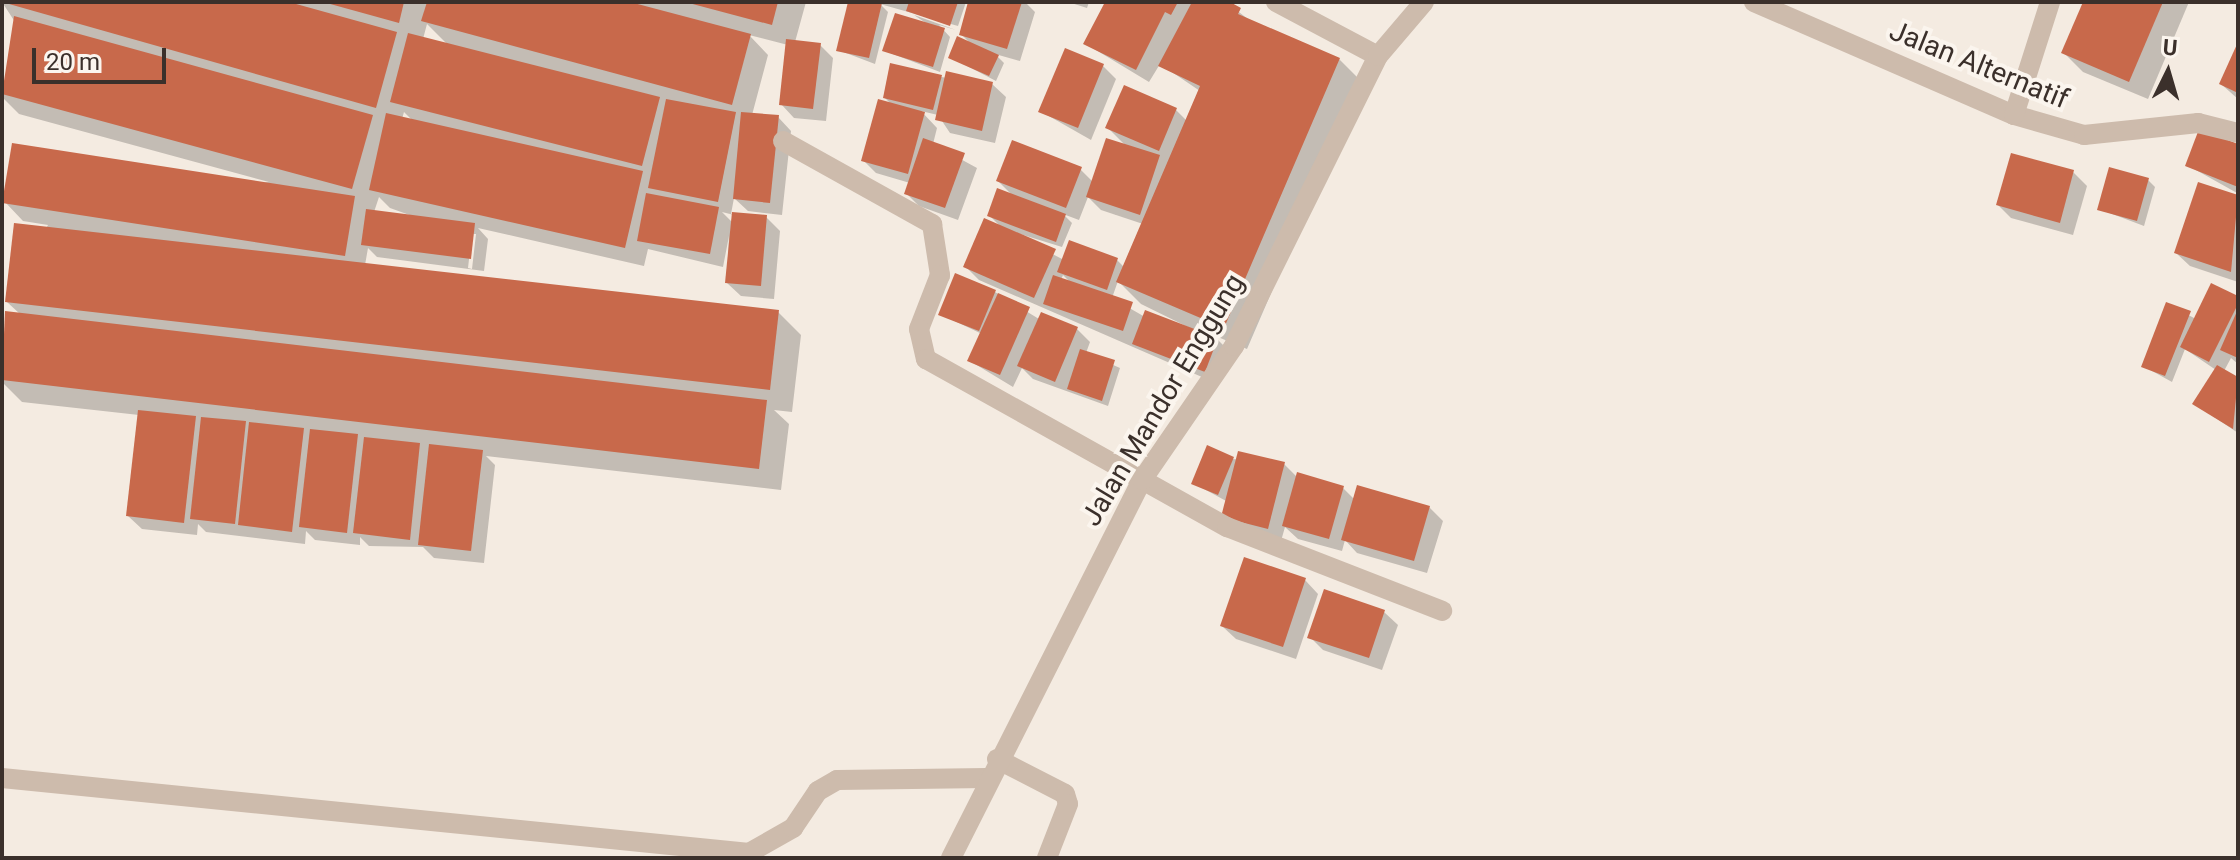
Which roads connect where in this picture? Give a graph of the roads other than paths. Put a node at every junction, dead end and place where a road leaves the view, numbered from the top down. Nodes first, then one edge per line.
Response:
1 (1276, 2) edge
2 (1424, 2) edge
3 (1754, 2) edge
4 (2050, 2) edge
5 (1378, 56) junction
6 (2014, 115) junction
7 (2238, 133) edge
8 (783, 141) dead end
9 (1142, 480) junction
10 (1442, 611) dead end
11 (997, 759) junction
12 (2, 778) edge
13 (987, 778) junction
14 (960, 855) edge
15 (750, 856) edge
16 (1047, 858) edge

1 - 5 street
2 - 5 street
3 - 6 street, Jalan Alternatif
4 - 6 street
5 - 9 street, Jalan Mandor Enggung
6 - 7 street, Jalan Alternatif
8 - 9 street
9 - 10 street
9 - 11 street, Jalan Mandor Enggung
11 - 13 street, Jalan Mandor Enggung
11 - 16 street
12 - 15 street
13 - 14 street, Jalan Mandor Enggung
13 - 15 street

